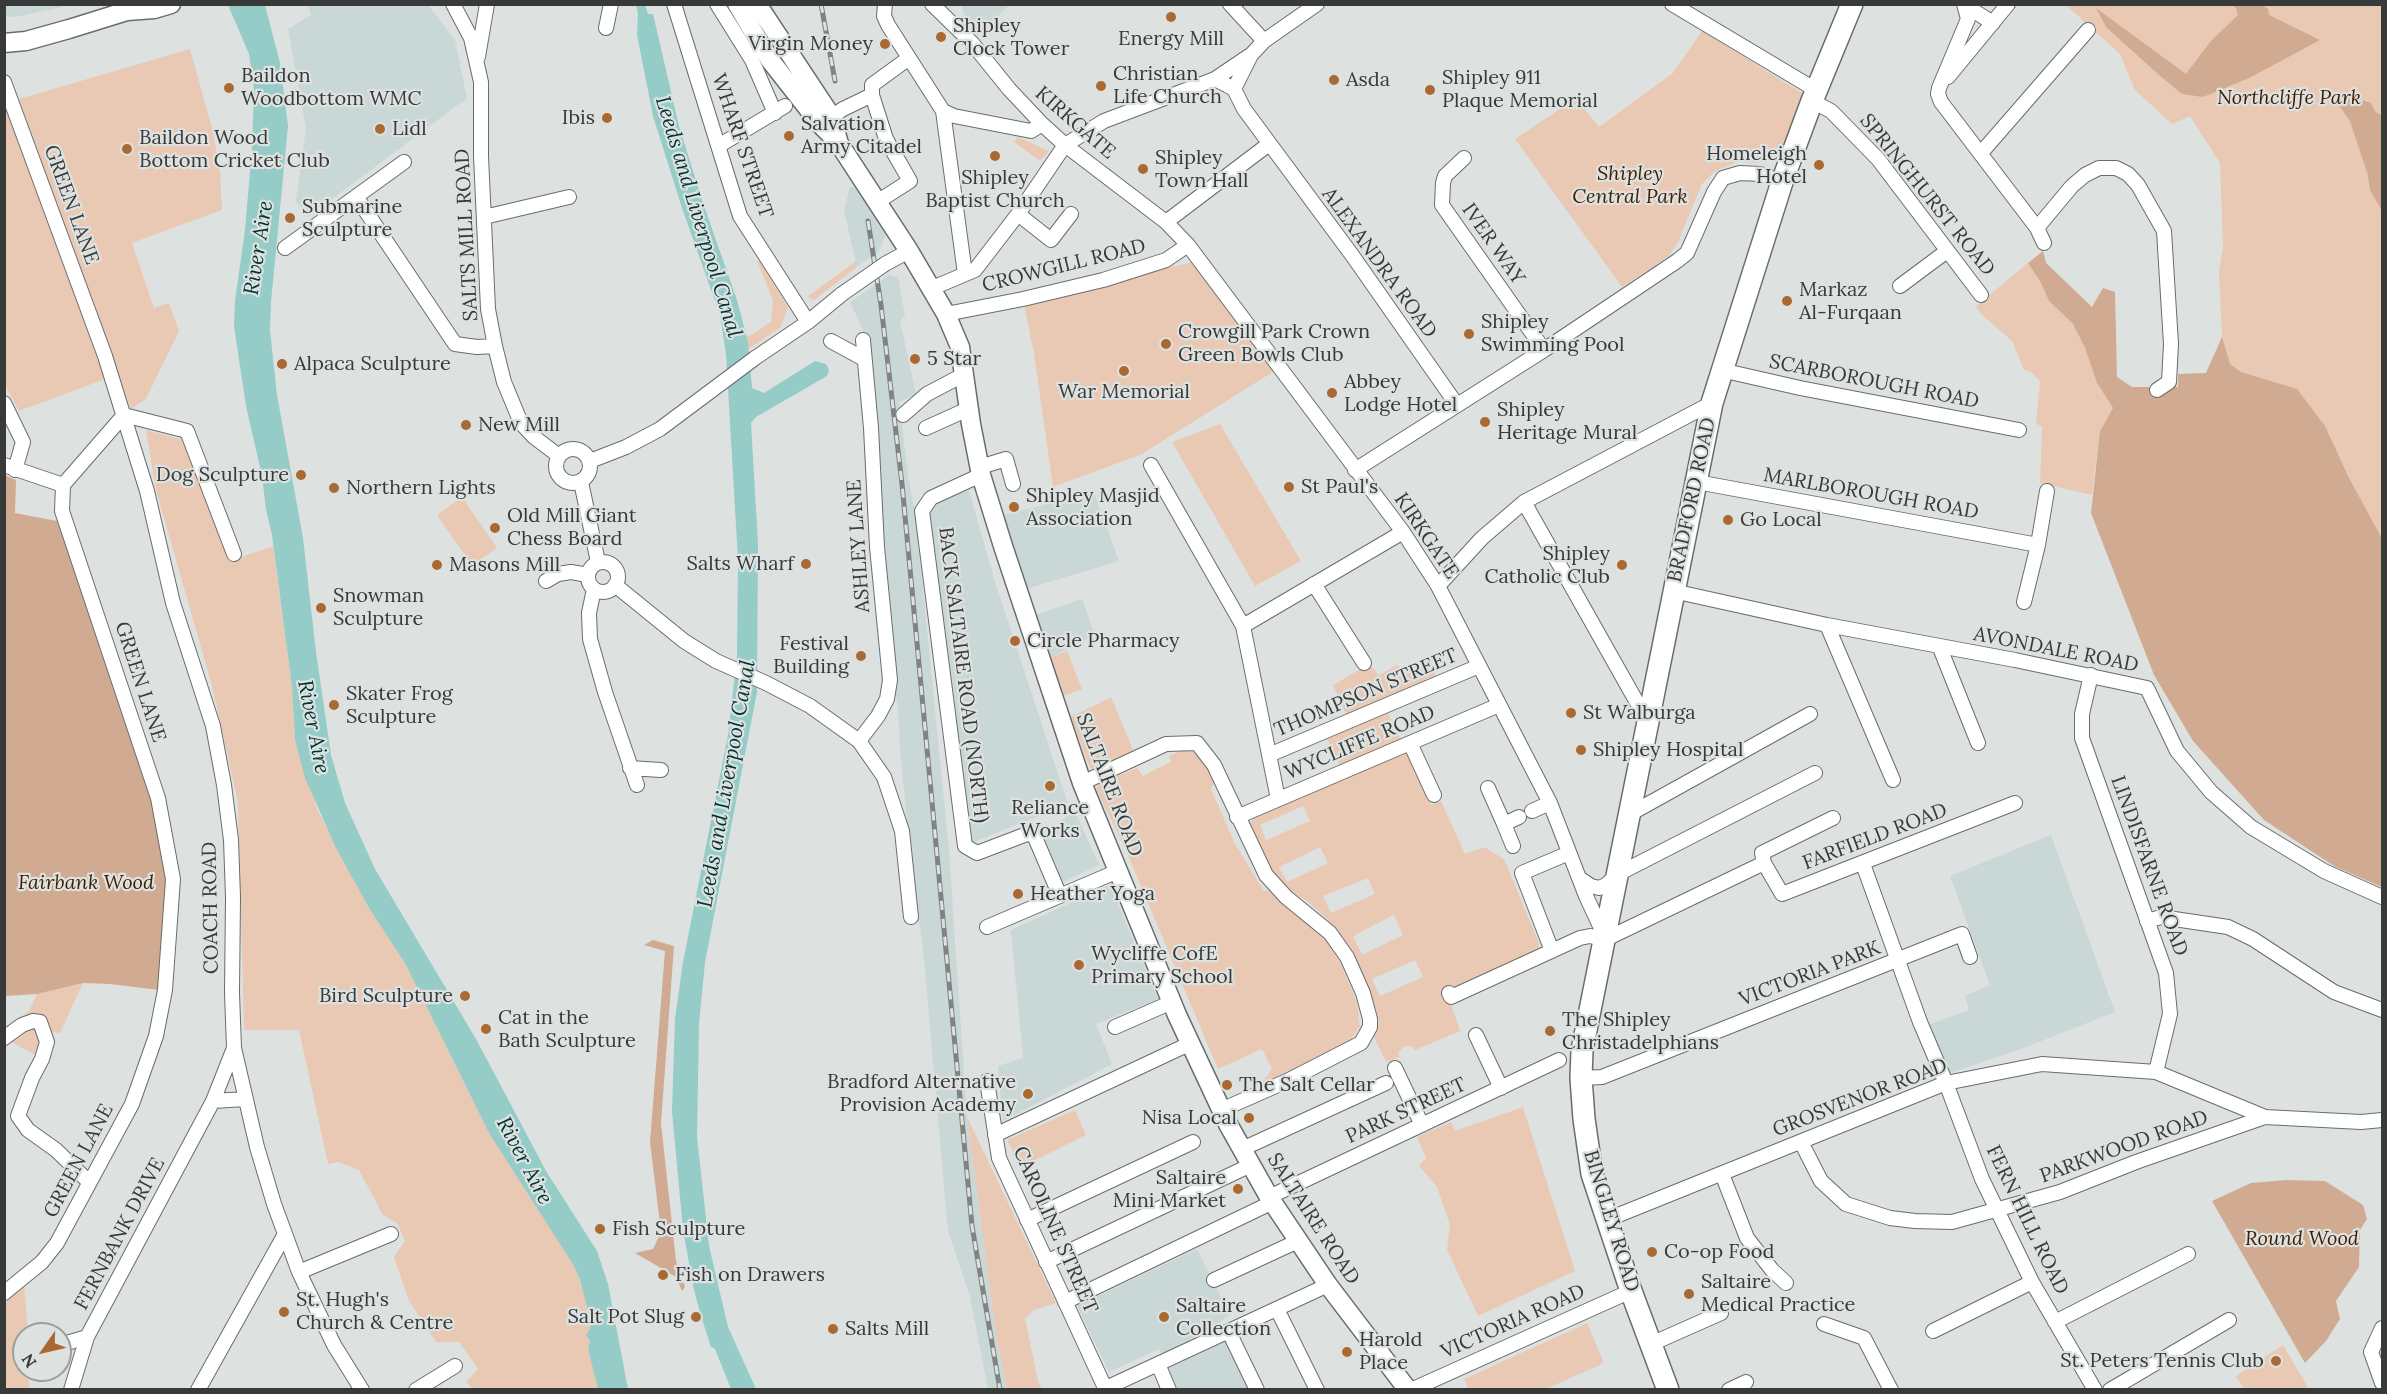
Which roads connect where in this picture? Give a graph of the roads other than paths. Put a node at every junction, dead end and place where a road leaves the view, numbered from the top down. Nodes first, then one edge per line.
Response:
1 (171, 4) edge
2 (453, 4) edge
3 (487, 4) edge
4 (611, 4) edge
5 (674, 4) edge
6 (885, 4) edge
7 (932, 4) edge
8 (1230, 4) edge
9 (1317, 4) edge
10 (1672, 4) edge
11 (1852, 4) edge
12 (2008, 4) edge
13 (1965, 5) edge
14 (758, 6) edge
15 (725, 7) edge
16 (133, 8) edge
17 (1993, 23) junction
18 (606, 28) dead end
19 (2088, 30) dead end
20 (1264, 41) junction
21 (4, 43) edge
22 (1251, 55) junction
23 (909, 58) junction
24 (478, 62) junction
25 (1215, 79) junction
26 (4, 82) edge
27 (1938, 88) junction
28 (1234, 89) junction
29 (1812, 92) junction
30 (872, 95) junction
31 (943, 111) junction
32 (826, 121) junction
33 (1042, 124) junction
34 (1269, 144) junction
35 (720, 145) junction
36 (1065, 145) junction
37 (1981, 153) junction
38 (1464, 158) dead end
39 (404, 162) dead end
40 (1782, 182) junction
41 (568, 197) dead end
42 (357, 198) junction
43 (877, 202) junction
44 (1018, 214) junction
45 (1071, 214) dead end
46 (484, 217) junction
47 (1166, 222) junction
48 (2037, 228) junction
49 (2044, 243) dead end
50 (1188, 245) junction
51 (285, 248) dead end
52 (909, 251) junction
53 (1947, 251) junction
54 (965, 274) junction
55 (1900, 286) dead end
56 (930, 289) junction
57 (1981, 294) dead end
58 (946, 314) junction
59 (808, 322) junction
60 (863, 340) dead end
61 (831, 341) dead end
62 (495, 346) junction
63 (1544, 350) junction
64 (864, 358) junction
65 (1721, 370) junction
66 (963, 375) junction
67 (2157, 390) dead end
68 (4, 403) edge
69 (1712, 403) junction
70 (1457, 405) junction
71 (968, 409) junction
72 (124, 415) junction
73 (903, 415) dead end
74 (926, 428) dead end
75 (2019, 430) dead end
76 (559, 456) junction
77 (590, 461) junction
78 (1150, 465) dead end
79 (10, 468) edge
80 (1355, 470) junction
81 (981, 471) junction
82 (581, 482) junction
83 (1696, 482) junction
84 (1013, 484) dead end
85 (63, 485) junction
86 (2047, 491) dead end
87 (1524, 502) junction
88 (1403, 532) junction
89 (2038, 545) junction
90 (234, 554) dead end
91 (598, 562) junction
92 (588, 575) junction
93 (546, 581) dead end
94 (1314, 584) junction
95 (615, 585) junction
96 (1438, 586) junction
97 (594, 590) junction
98 (1673, 591) junction
99 (2024, 602) dead end
100 (1827, 625) junction
101 (1243, 626) junction
102 (1940, 648) junction
103 (1364, 663) dead end
104 (1479, 666) junction
105 (2091, 675) junction
106 (1499, 705) junction
107 (1810, 714) dead end
108 (1648, 722) junction
109 (860, 741) junction
110 (1410, 742) junction
111 (1978, 743) dead end
112 (1269, 755) junction
113 (630, 768) junction
114 (661, 770) dead end
115 (1815, 773) dead end
116 (1893, 780) dead end
117 (1082, 783) junction
118 (636, 785) dead end
119 (1488, 788) dead end
120 (1434, 795) dead end
121 (1278, 800) junction
122 (1550, 803) junction
123 (2015, 803) dead end
124 (1532, 811) dead end
125 (1630, 814) junction
126 (1237, 817) junction
127 (1518, 817) dead end
128 (1833, 818) dead end
129 (1504, 824) junction
130 (1513, 846) dead end
131 (1569, 853) junction
132 (1764, 863) junction
133 (1863, 864) junction
134 (1118, 871) junction
135 (1618, 874) junction
136 (1579, 878) junction
137 (1060, 896) junction
138 (2382, 897) edge
139 (911, 917) dead end
140 (2147, 921) junction
141 (987, 927) dead end
142 (1606, 939) junction
143 (1552, 951) junction
144 (1970, 957) dead end
145 (1898, 961) junction
146 (1449, 993) dead end
147 (1172, 1002) junction
148 (2382, 1010) edge
149 (1590, 1011) joint
150 (1115, 1027) dead end
151 (1476, 1035) dead end
152 (4, 1038) edge
153 (1189, 1044) junction
154 (234, 1048) junction
155 (1560, 1060) dead end
156 (1395, 1068) dead end
157 (2156, 1072) junction
158 (1581, 1078) junction
159 (987, 1081) dead end
160 (1386, 1083) dead end
161 (1946, 1083) junction
162 (1501, 1088) junction
163 (246, 1099) junction
164 (213, 1101) junction
165 (1221, 1110) junction
166 (2265, 1117) junction
167 (2382, 1120) edge
168 (1422, 1125) junction
169 (995, 1135) junction
170 (1193, 1142) dead end
171 (1801, 1142) junction
172 (1247, 1157) junction
173 (1722, 1174) junction
174 (89, 1182) junction
175 (1271, 1200) junction
176 (1995, 1211) junction
177 (1027, 1220) junction
178 (1606, 1220) junction
179 (285, 1234) junction
180 (391, 1234) dead end
181 (1298, 1241) junction
182 (2188, 1254) dead end
183 (1046, 1262) junction
184 (299, 1272) junction
185 (1214, 1280) dead end
186 (2032, 1282) junction
187 (1786, 1283) dead end
188 (1328, 1285) junction
189 (6, 1288) edge
190 (1631, 1291) junction
191 (1065, 1302) junction
192 (1276, 1309) junction
193 (1721, 1313) dead end
194 (2229, 1320) dead end
195 (2055, 1322) junction
196 (1824, 1324) dead end
197 (2382, 1328) edge
198 (1933, 1331) dead end
199 (1229, 1332) junction
200 (87, 1337) junction
201 (72, 1341) edge
202 (1651, 1344) junction
203 (1158, 1364) junction
204 (455, 1366) dead end
205 (1746, 1382) dead end
206 (2382, 1383) edge
207 (356, 1387) edge
208 (71, 1389) edge
209 (198, 1389) edge
210 (416, 1389) edge
211 (1106, 1389) edge
212 (1169, 1389) edge
213 (1257, 1389) edge
214 (1317, 1389) edge
215 (1410, 1389) edge
216 (1668, 1389) edge
217 (1729, 1389) edge
218 (1891, 1389) edge
219 (2095, 1389) edge
220 (2110, 1389) edge

1 - 16 main road
2 - 24 street, SALTS MILL ROAD
3 - 24 street, SALTS MILL ROAD
4 - 18 street
5 - 35 street, WHARF STREET
6 - 23 street
7 - 33 street, KIRKGATE
8 - 20 street
9 - 20 street
10 - 29 street, SPRINGHURST ROAD
11 - 29 highway, BRADFORD ROAD
12 - 17 street
13 - 17 street
13 - 27 street
14 - 32 main road
15 - 32 main road
15 - 35 street
16 - 21 main road
17 - 27 street
19 - 37 street
20 - 22 street
22 - 25 street
22 - 28 street
23 - 30 street
23 - 31 street
24 - 46 street, SALTS MILL ROAD
25 - 28 street
25 - 36 street
26 - 72 street, GREEN LANE
27 - 37 street
28 - 34 street, ALEXANDRA ROAD
29 - 40 highway, BRADFORD ROAD
29 - 53 street, SPRINGHURST ROAD
30 - 32 street
30 - 43 street
31 - 33 street
31 - 54 street
32 - 43 main road, SALTAIRE ROAD
33 - 36 street, KIRKGATE
34 - 47 street
34 - 70 street, ALEXANDRA ROAD
35 - 59 street, WHARF STREET
36 - 44 street
36 - 47 street, KIRKGATE
37 - 48 street
38 - 63 street, IVER WAY
39 - 42 street
40 - 63 street
40 - 65 highway, BRADFORD ROAD
41 - 46 street
42 - 51 street
42 - 62 street
43 - 52 main road, SALTAIRE ROAD
44 - 45 street
44 - 54 street
46 - 62 street, SALTS MILL ROAD
47 - 50 street, KIRKGATE
48 - 49 street
48 - 67 street
50 - 58 street, CROWGILL ROAD
50 - 80 street, KIRKGATE
52 - 56 main road, SALTAIRE ROAD
52 - 59 street, bridge
53 - 55 street
53 - 57 street, SPRINGHURST ROAD
54 - 56 street
56 - 58 main road, SALTAIRE ROAD
58 - 66 main road, SALTAIRE ROAD
59 - 77 street
60 - 64 street, ASHLEY LANE
61 - 64 street
62 - 76 street, SALTS MILL ROAD
63 - 70 street
64 - 109 street, ASHLEY LANE
65 - 69 highway, BRADFORD ROAD
65 - 75 street, SCARBOROUGH ROAD
66 - 71 main road, SALTAIRE ROAD
66 - 73 street
68 - 79 street
69 - 83 highway, BRADFORD ROAD
69 - 87 street
70 - 80 street
71 - 74 street
71 - 81 main road, SALTAIRE ROAD
72 - 85 street
72 - 90 street
72 - 154 street, COACH ROAD
76 - 77 street
76 - 82 street
77 - 82 street
78 - 101 street
79 - 85 street
80 - 88 street, KIRKGATE
81 - 84 street
81 - 117 main road, SALTAIRE ROAD
81 - 137 street, BACK SALTAIRE ROAD (NORTH)
82 - 91 street
83 - 89 street, MARLBOROUGH ROAD
83 - 98 highway, BRADFORD ROAD
85 - 174 street, GREEN LANE
86 - 89 street
87 - 96 street
87 - 108 street
88 - 94 street
88 - 96 street, KIRKGATE
89 - 99 street
91 - 92 street
91 - 95 street
92 - 93 street
92 - 97 street
94 - 101 street
94 - 103 street
95 - 97 street
95 - 109 street
96 - 104 street, KIRKGATE
97 - 113 street
98 - 100 street, AVONDALE ROAD
98 - 108 highway, BRADFORD ROAD
100 - 102 street, AVONDALE ROAD
100 - 116 street
101 - 112 street
102 - 105 street, AVONDALE ROAD
102 - 111 street
104 - 106 street, KIRKGATE
104 - 112 street, THOMPSON STREET
105 - 138 street, AVONDALE ROAD
105 - 140 street, LINDISFARNE ROAD
106 - 110 street, WYCLIFFE ROAD
106 - 122 street, KIRKGATE
107 - 125 street
108 - 125 highway, BRADFORD ROAD
109 - 139 street
110 - 120 street
110 - 121 street, WYCLIFFE ROAD
112 - 121 street
113 - 114 street
113 - 118 street
115 - 135 street
117 - 126 street
117 - 134 main road, SALTAIRE ROAD
119 - 129 street
121 - 126 street, WYCLIFFE ROAD
122 - 124 street
122 - 131 street, KIRKGATE
123 - 133 street, FARFIELD ROAD
125 - 135 highway, BRADFORD ROAD
126 - 165 street
127 - 129 street
128 - 132 street, FARFIELD ROAD
129 - 130 street
131 - 136 street, KIRKGATE
131 - 143 street
132 - 133 street, FARFIELD ROAD
132 - 142 street, FARFIELD ROAD
133 - 145 street, FERN HILL ROAD
134 - 137 street
134 - 147 main road, SALTAIRE ROAD
135 - 136 street
135 - 142 highway, BRADFORD ROAD
136 - 142 street, KIRKGATE
137 - 141 street
140 - 148 street
140 - 157 street, LINDISFARNE ROAD
142 - 143 street
142 - 149 highway, BRADFORD ROAD
143 - 146 street
144 - 145 street, VICTORIA PARK
145 - 158 street, VICTORIA PARK
145 - 161 street, FERN HILL ROAD
147 - 150 street
147 - 153 main road, SALTAIRE ROAD
149 - 158 highway, BINGLEY ROAD
151 - 162 street
152 - 174 street
153 - 165 main road, SALTAIRE ROAD
153 - 169 street
154 - 163 street, COACH ROAD
154 - 164 street, FERNBANK DRIVE
155 - 162 street, PARK STREET
156 - 168 street
157 - 161 street, GROSVENOR ROAD
157 - 166 street, GROSVENOR ROAD
158 - 178 highway, BINGLEY ROAD
159 - 169 street, CAROLINE STREET
160 - 172 street
161 - 171 street, GROSVENOR ROAD
161 - 176 street, FERN HILL ROAD
162 - 168 street, PARK STREET
163 - 164 street
163 - 179 street, COACH ROAD
164 - 200 street, FERNBANK DRIVE
165 - 172 main road, SALTAIRE ROAD
166 - 167 street, GROSVENOR ROAD
166 - 176 street, PARKWOOD ROAD
168 - 175 street, PARK STREET
169 - 177 street, CAROLINE STREET
170 - 177 street
171 - 173 street, GROSVENOR ROAD
171 - 176 street, PARKWOOD ROAD
172 - 175 main road, SALTAIRE ROAD
172 - 183 street
173 - 178 street, GROSVENOR ROAD
173 - 187 street
174 - 189 street, GREEN LANE
175 - 181 main road, SALTAIRE ROAD
175 - 191 street, PARK STREET
176 - 186 street, FERN HILL ROAD
177 - 183 street, CAROLINE STREET
178 - 190 highway, BINGLEY ROAD
179 - 184 street, COACH ROAD
179 - 209 street
180 - 184 street
181 - 185 street
181 - 188 main road, SALTAIRE ROAD
182 - 195 street
183 - 191 street, CAROLINE STREET
184 - 207 street, COACH ROAD
186 - 195 street, FERN HILL ROAD
186 - 198 street
188 - 192 street
188 - 215 main road, SALTAIRE ROAD
190 - 202 highway, BINGLEY ROAD
190 - 215 street, VICTORIA ROAD
191 - 211 street, CAROLINE STREET
192 - 199 street
192 - 214 street
193 - 202 street
194 - 220 street
195 - 219 street, FERN HILL ROAD
196 - 218 street
197 - 206 street
199 - 203 street
199 - 213 street
200 - 201 street
200 - 208 street, FERNBANK DRIVE
202 - 216 highway, BINGLEY ROAD
203 - 211 street
203 - 212 street
204 - 210 street
205 - 217 street

